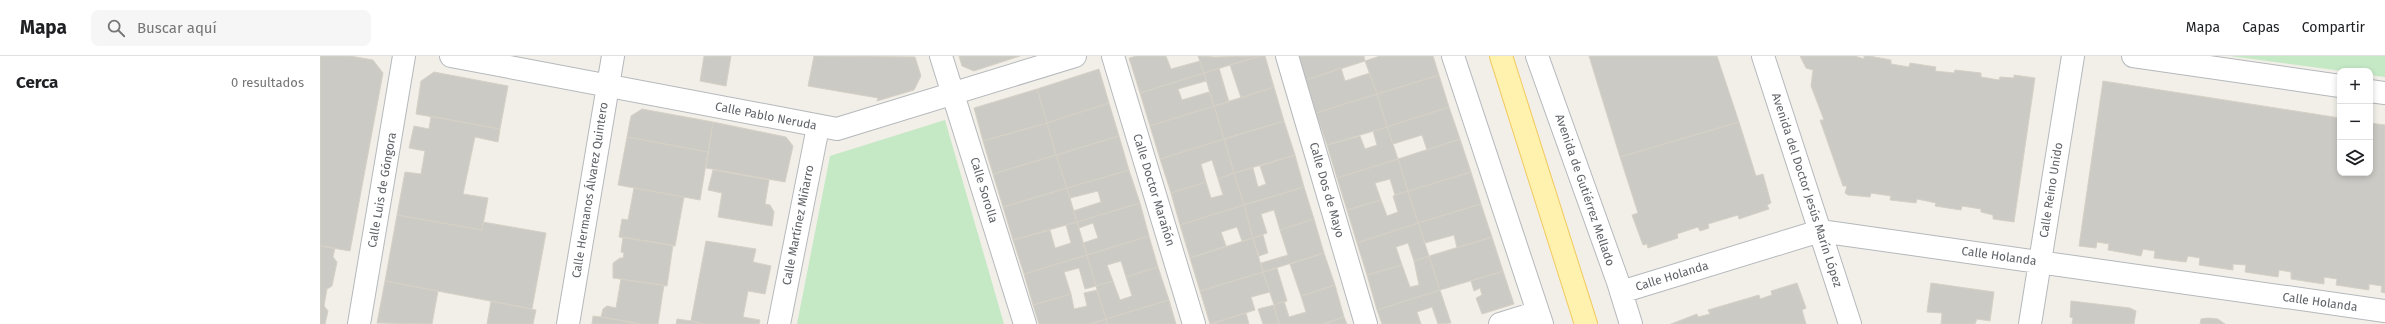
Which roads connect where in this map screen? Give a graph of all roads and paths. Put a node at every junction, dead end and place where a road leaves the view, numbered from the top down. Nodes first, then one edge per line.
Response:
1 (404, 56) edge
2 (451, 56) edge
3 (613, 56) edge
4 (941, 56) edge
5 (1075, 56) edge
6 (1113, 56) edge
7 (1287, 56) edge
8 (1454, 56) edge
9 (1501, 56) edge
10 (1537, 56) edge
11 (1763, 56) edge
12 (2073, 56) edge
13 (2133, 56) edge
14 (607, 85) junction
15 (2337, 86) edge
16 (2373, 91) edge
17 (2385, 93) edge
18 (953, 94) junction
19 (818, 127) junction
20 (1820, 231) junction
21 (2040, 262) junction
22 (1621, 292) junction
23 (2385, 311) edge
24 (1540, 318) edge
25 (359, 324) edge
26 (568, 324) edge
27 (778, 324) edge
28 (1025, 324) edge
29 (1194, 324) edge
30 (1366, 324) edge
31 (1500, 324) edge
32 (1586, 324) edge
33 (1631, 324) edge
34 (1850, 324) edge
35 (2030, 324) edge

1 - 25 street, Calle Luis de Góngora
2 - 14 street, Calle Pablo Neruda
3 - 14 street, Calle Hermanos Álvarez Quintero
4 - 18 street, Calle Sorolla
5 - 18 street, Calle Pablo Neruda
6 - 29 street, Calle Doctor Marañón
7 - 30 street, Calle Dos de Mayo
8 - 24 street
9 - 32 main road
10 - 22 street, Avenida de Gutiérrez Mellado
11 - 20 street, Avenida del Doctor Jesús Marín López
12 - 21 street, Calle Reino Unido
13 - 15 street
14 - 19 street, Calle Pablo Neruda
14 - 26 street, Calle Hermanos Álvarez Quintero
16 - 17 street
18 - 19 street, Calle Pablo Neruda
18 - 28 street, Calle Sorolla
19 - 27 street, Calle Martínez Miñarro
20 - 21 street, Calle Holanda
20 - 22 street, Calle Holanda
20 - 34 street, Avenida del Doctor Jesús Marín López
21 - 23 street, Calle Holanda
21 - 35 street, Calle Reino Unido
22 - 33 street, Avenida de Gutiérrez Mellado
24 - 31 street

